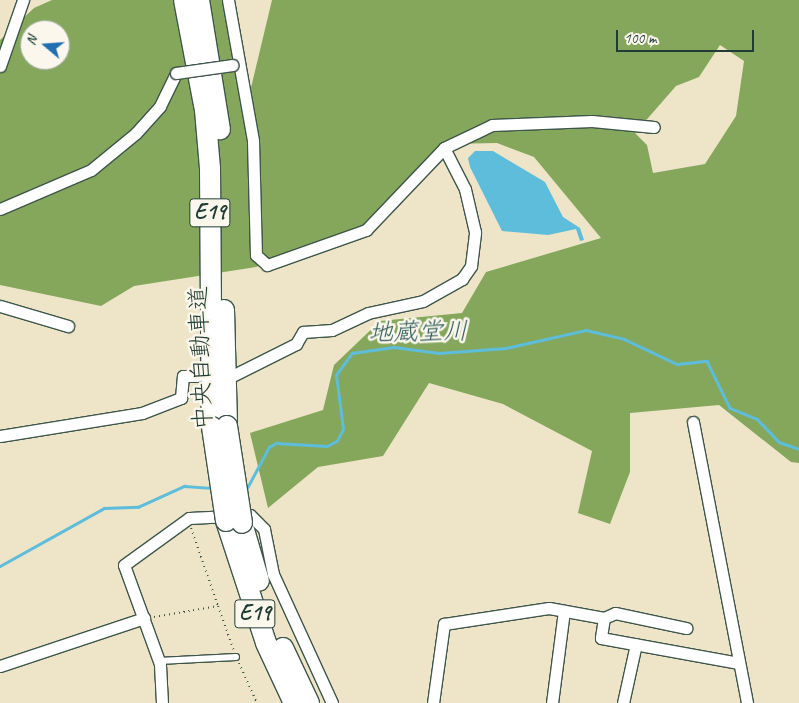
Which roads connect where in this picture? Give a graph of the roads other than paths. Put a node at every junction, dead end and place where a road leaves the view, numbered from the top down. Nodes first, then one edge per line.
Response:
1 (23, 0) edge
2 (184, 0) edge
3 (198, 0) edge
4 (228, 0) edge
5 (237, 63) junction
6 (0, 66) edge
7 (654, 127) dead end
8 (444, 148) junction
9 (0, 209) edge
10 (0, 306) edge
11 (68, 326) dead end
12 (196, 376) dead end
13 (232, 376) dead end
14 (693, 422) dead end
15 (219, 427) junction
16 (0, 436) edge
17 (234, 522) junction
18 (564, 611) junction
19 (144, 618) junction
20 (604, 618) junction
21 (686, 628) dead end
22 (636, 644) junction
23 (236, 657) road end
24 (159, 661) junction
25 (739, 663) junction
26 (0, 666) edge
27 (162, 703) edge
28 (294, 703) edge
29 (309, 703) edge
30 (332, 703) edge
31 (433, 703) edge
32 (552, 703) edge
33 (623, 703) edge
34 (747, 703) edge

1 - 6 street
2 - 15 highway, 中央自動車道 / E19
3 - 15 highway, 中央自動車道 / E19
4 - 5 street
5 - 8 street
5 - 9 street, bridge
7 - 8 street
8 - 13 street
10 - 11 street
12 - 16 street
14 - 25 street
15 - 17 highway, 中央自動車道 / E19, bridge
17 - 28 highway, 中央自動車道 / E19
17 - 29 highway, 中央自動車道 / E19
18 - 20 street
18 - 31 street
18 - 32 street
19 - 24 street
19 - 26 street
19 - 30 street
20 - 21 street
20 - 22 street
22 - 25 street
22 - 33 street
23 - 24 lane
24 - 27 street
25 - 34 street

